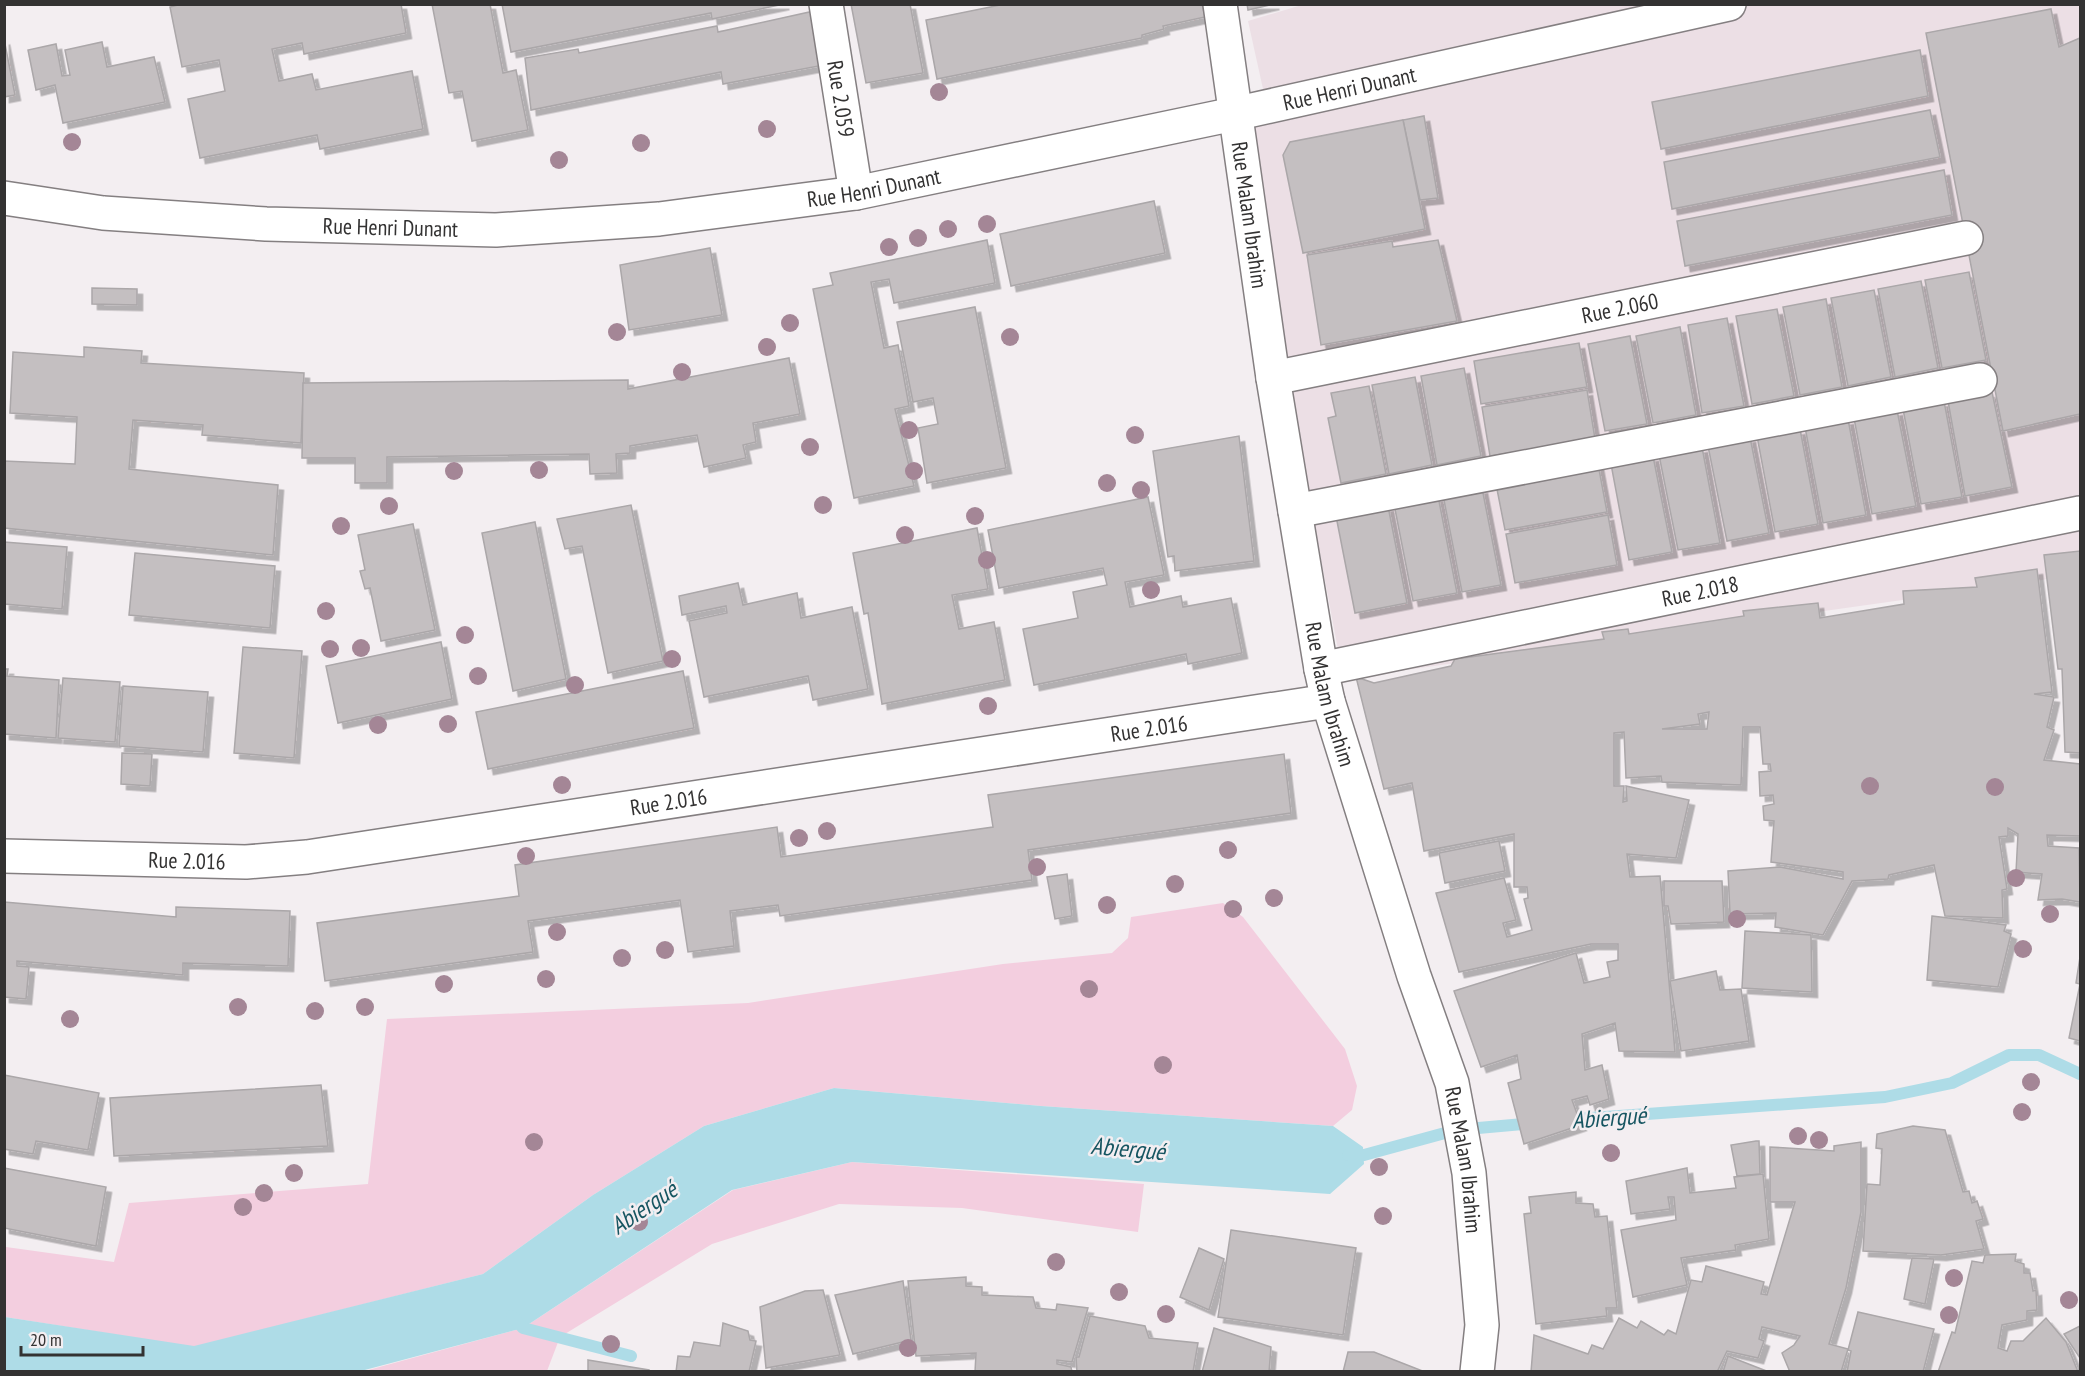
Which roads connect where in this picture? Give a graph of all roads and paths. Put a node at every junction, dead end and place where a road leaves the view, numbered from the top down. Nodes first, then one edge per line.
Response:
1 (826, 4) edge
2 (1220, 4) edge
3 (1729, 4) edge
4 (1234, 114) junction
5 (856, 193) junction
6 (4, 198) edge
7 (1966, 238) dead end
8 (1273, 378) junction
9 (1980, 380) dead end
10 (1295, 511) junction
11 (2080, 513) edge
12 (1321, 669) junction
13 (1328, 701) junction
14 (4, 856) edge
15 (1477, 1371) edge

1 - 5 street, Rue 2.059
2 - 4 street, Rue Malam Ibrahim
3 - 4 street, Rue Henri Dunant
4 - 5 street, Rue Henri Dunant
4 - 8 street, Rue Malam Ibrahim
5 - 6 street, Rue Henri Dunant
7 - 8 street, Rue 2.060
8 - 10 street, Rue Malam Ibrahim
9 - 10 street
10 - 12 street, Rue Malam Ibrahim
11 - 12 street, Rue 2.018
12 - 13 street, Rue Malam Ibrahim
13 - 14 street, Rue 2.016
13 - 15 street, Rue Malam Ibrahim

